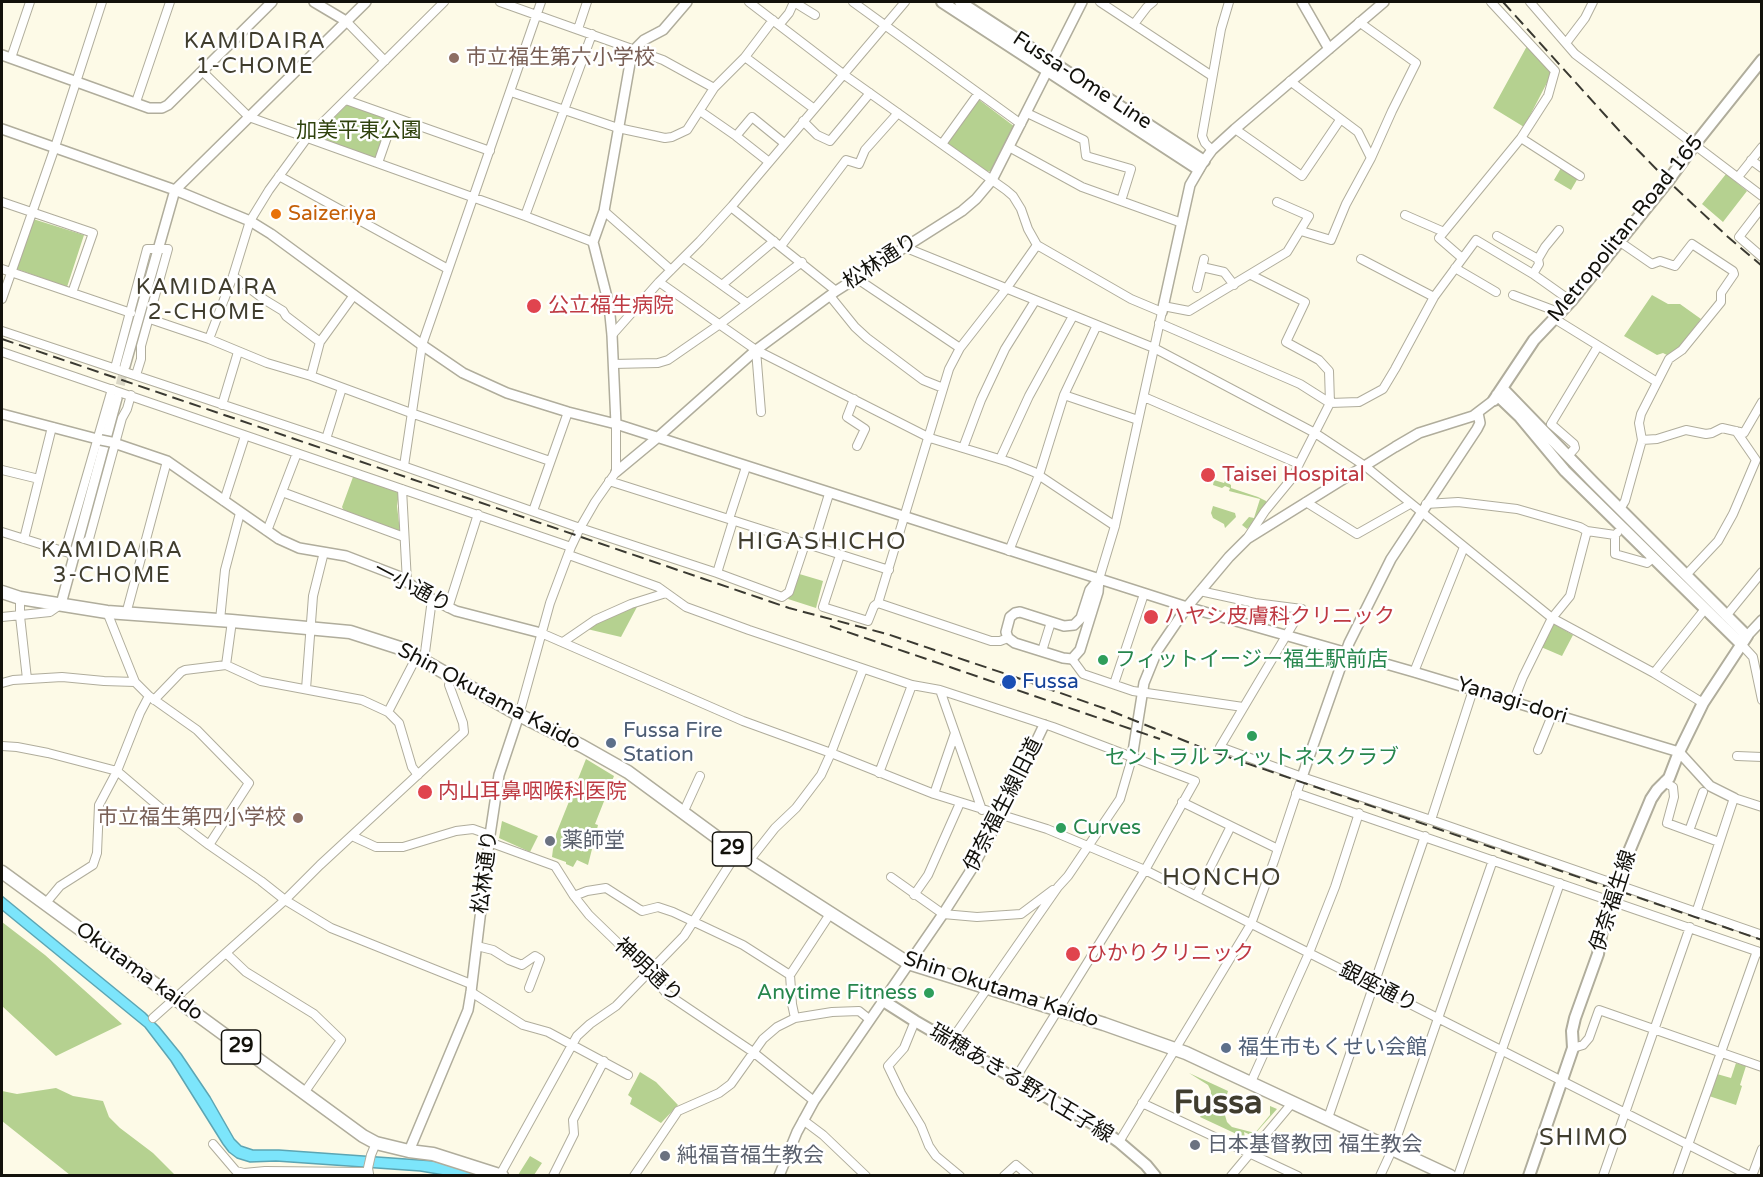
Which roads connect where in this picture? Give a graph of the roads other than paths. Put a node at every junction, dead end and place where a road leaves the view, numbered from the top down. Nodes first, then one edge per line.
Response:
1 (30, 2) edge
2 (102, 2) edge
3 (170, 2) edge
4 (272, 2) edge
5 (314, 2) edge
6 (366, 2) edge
7 (444, 2) edge
8 (500, 2) edge
9 (541, 2) edge
10 (587, 2) edge
11 (687, 2) edge
12 (749, 2) edge
13 (853, 2) edge
14 (905, 2) edge
15 (942, 2) edge
16 (960, 2) edge
17 (1082, 2) edge
18 (1100, 2) edge
19 (1153, 2) edge
20 (1229, 2) edge
21 (1302, 2) edge
22 (1384, 2) edge
23 (1491, 2) edge
24 (1530, 2) edge
25 (1593, 2) edge
26 (538, 15) junction
27 (815, 15) dead end
28 (346, 21) junction
29 (1359, 22) junction
30 (776, 23) junction
31 (1134, 24) junction
32 (885, 25) junction
33 (578, 29) junction
34 (592, 34) junction
35 (1566, 43) junction
36 (634, 49) junction
37 (1329, 49) junction
38 (6, 57) edge
39 (745, 57) junction
40 (1761, 60) edge
41 (384, 61) junction
42 (1050, 66) junction
43 (202, 71) junction
44 (843, 74) junction
45 (1212, 76) junction
46 (1290, 81) junction
47 (76, 82) junction
48 (714, 88) junction
49 (511, 92) junction
50 (870, 93) junction
51 (978, 94) junction
52 (346, 100) junction
53 (136, 102) junction
54 (813, 108) junction
55 (563, 109) junction
56 (700, 111) junction
57 (898, 113) junction
58 (1027, 113) junction
59 (249, 117) junction
60 (394, 117) junction
61 (1340, 120) junction
62 (803, 121) junction
63 (1021, 124) junction
64 (618, 128) junction
65 (2, 129) edge
66 (1235, 129) junction
67 (736, 136) junction
68 (308, 138) junction
69 (1521, 138) junction
70 (784, 143) junction
71 (942, 144) junction
72 (1695, 144) junction
73 (55, 147) junction
74 (1009, 147) junction
75 (1761, 147) edge
76 (1212, 150) junction
77 (490, 151) junction
78 (1371, 158) junction
79 (1751, 160) junction
80 (769, 162) junction
81 (378, 163) junction
82 (1201, 165) junction
83 (1761, 168) edge
84 (279, 176) junction
85 (1580, 176) dead end
86 (1738, 177) junction
87 (992, 180) junction
88 (175, 190) junction
89 (1761, 196) edge
90 (474, 197) junction
91 (1120, 201) junction
92 (2, 202) edge
93 (1277, 202) dead end
94 (731, 207) junction
95 (1761, 207) edge
96 (603, 211) junction
97 (32, 212) junction
98 (1404, 215) dead end
99 (525, 216) junction
100 (250, 221) junction
101 (1182, 223) junction
102 (1559, 230) dead end
103 (1301, 231) junction
104 (1444, 232) junction
105 (1497, 236) dead end
106 (593, 242) junction
107 (1620, 242) junction
108 (778, 244) junction
109 (1037, 245) junction
110 (904, 247) junction
111 (159, 248) junction
112 (1761, 257) edge
113 (684, 258) junction
114 (1462, 258) junction
115 (1361, 259) dead end
116 (1538, 259) junction
117 (802, 262) junction
118 (1455, 268) junction
119 (2, 269) edge
120 (448, 269) junction
121 (671, 270) junction
122 (11, 272) junction
123 (1533, 274) junction
124 (1251, 275) junction
125 (233, 276) junction
126 (856, 278) junction
127 (659, 282) junction
128 (723, 285) junction
129 (1234, 285) junction
130 (1197, 288) dead end
131 (1006, 289) junction
132 (1496, 291) dead end
133 (72, 293) junction
134 (833, 294) junction
135 (354, 295) junction
136 (1513, 295) dead end
137 (1434, 297) junction
138 (2, 300) edge
139 (1035, 301) junction
140 (1571, 301) junction
141 (747, 303) junction
142 (1162, 309) junction
143 (131, 313) junction
144 (1073, 316) junction
145 (1557, 317) junction
146 (150, 319) junction
147 (1159, 323) junction
148 (720, 324) junction
149 (1097, 325) junction
150 (2, 331) edge
151 (612, 335) junction
152 (209, 339) junction
153 (320, 342) junction
154 (422, 345) junction
155 (1598, 346) junction
156 (960, 348) junction
157 (1154, 348) junction
158 (756, 350) junction
159 (2, 352) edge
160 (238, 352) junction
161 (613, 364) junction
162 (125, 366) tunnel mouth
163 (115, 368) junction
164 (136, 375) junction
165 (310, 376) junction
166 (1656, 382) junction
167 (342, 388) junction
168 (943, 388) junction
169 (115, 393) junction
170 (1498, 394) junction
171 (1065, 395) junction
172 (130, 396) junction
173 (1144, 397) junction
174 (854, 399) junction
175 (1761, 402) edge
176 (1330, 403) junction
177 (222, 405) junction
178 (568, 412) junction
179 (761, 412) dead end
180 (1478, 413) junction
181 (2, 414) edge
182 (411, 414) junction
183 (1138, 420) junction
184 (616, 424) junction
185 (52, 427) junction
186 (1736, 431) junction
187 (1315, 433) junction
188 (245, 436) junction
189 (657, 438) junction
190 (930, 438) junction
191 (326, 440) junction
192 (1642, 440) junction
193 (106, 441) junction
194 (857, 446) dead end
195 (963, 448) junction
196 (297, 453) junction
197 (1568, 456) junction
198 (1000, 459) junction
199 (167, 461) junction
200 (550, 461) junction
201 (1299, 464) junction
202 (404, 466) junction
203 (1365, 466) junction
204 (746, 467) junction
205 (2, 470) edge
206 (616, 472) junction
207 (1039, 475) junction
208 (39, 479) junction
209 (609, 481) junction
210 (402, 489) junction
211 (282, 492) junction
212 (829, 494) junction
213 (224, 501) junction
214 (1306, 502) junction
215 (1410, 504) junction
216 (1423, 508) junction
217 (1620, 509) junction
218 (533, 511) junction
219 (240, 513) junction
220 (478, 514) junction
221 (905, 517) junction
222 (731, 520) junction
223 (1115, 526) junction
224 (580, 528) junction
225 (267, 531) junction
226 (1587, 531) junction
227 (1619, 531) junction
228 (2, 532) edge
229 (404, 537) junction
230 (24, 539) junction
231 (1247, 539) junction
232 (809, 545) junction
233 (1464, 547) junction
234 (73, 549) junction
235 (1009, 550) junction
236 (570, 551) junction
237 (324, 552) junction
238 (840, 555) junction
239 (1653, 558) junction
240 (889, 570) junction
241 (717, 573) junction
242 (1761, 573) edge
243 (1686, 575) junction
244 (1099, 579) junction
245 (407, 582) junction
246 (1200, 591) junction
247 (2, 592) edge
248 (666, 593) junction
249 (1144, 594) junction
250 (20, 598) junction
251 (432, 599) junction
252 (878, 603) junction
253 (61, 604) junction
254 (1187, 607) junction
255 (448, 608) junction
256 (1705, 609) junction
257 (107, 612) junction
258 (126, 614) junction
259 (20, 616) junction
260 (1726, 616) junction
261 (2, 617) edge
262 (1552, 618) junction
263 (1761, 620) edge
264 (226, 621) junction
265 (1051, 622) junction
266 (312, 628) junction
267 (541, 633) junction
268 (1286, 636) junction
269 (1008, 638) junction
270 (1744, 640) junction
271 (563, 642) junction
272 (1042, 651) junction
273 (1345, 653) junction
274 (420, 658) junction
275 (1072, 659) junction
276 (226, 665) junction
277 (863, 669) junction
278 (1414, 672) junction
279 (1654, 673) junction
280 (452, 676) junction
281 (27, 679) junction
282 (135, 682) junction
283 (2, 683) edge
284 (1114, 684) junction
285 (912, 686) junction
286 (306, 689) junction
287 (940, 690) junction
288 (1473, 690) junction
289 (1143, 692) junction
290 (151, 698) junction
291 (1761, 700) edge
292 (1513, 702) junction
293 (1703, 703) junction
294 (1243, 707) junction
295 (388, 712) junction
296 (1553, 713) junction
297 (519, 715) junction
298 (1044, 725) junction
299 (955, 733) junction
300 (1543, 745) dead end
301 (2, 746) edge
302 (1679, 752) junction
303 (831, 753) junction
304 (1737, 756) dead end
305 (1761, 757) edge
306 (1132, 758) junction
307 (117, 771) junction
308 (879, 773) junction
309 (418, 775) junction
310 (700, 776) dead end
311 (1302, 777) junction
312 (1664, 783) junction
313 (1703, 792) dead end
314 (1296, 793) junction
315 (934, 794) junction
316 (1734, 798) junction
317 (1182, 802) junction
318 (960, 803) junction
319 (1761, 807) edge
320 (982, 810) junction
321 (683, 813) junction
322 (1359, 813) junction
323 (1001, 815) junction
324 (1431, 820) junction
325 (1231, 826) junction
326 (1689, 831) junction
327 (352, 836) junction
328 (1425, 836) junction
329 (489, 838) junction
330 (1719, 842) junction
331 (209, 845) junction
332 (1088, 846) junction
333 (1278, 849) junction
334 (737, 853) junction
335 (1493, 860) junction
336 (749, 861) junction
337 (1145, 870) junction
338 (2, 872) edge
339 (891, 877) dead end
340 (1560, 883) junction
341 (1616, 885) junction
342 (1058, 886) junction
343 (915, 895) junction
344 (574, 896) junction
345 (1196, 896) junction
346 (285, 900) junction
347 (1611, 900) junction
348 (45, 904) junction
349 (1030, 908) junction
350 (1696, 913) junction
351 (830, 914) junction
352 (943, 914) junction
353 (1038, 914) junction
354 (693, 921) junction
355 (1251, 924) junction
356 (1690, 927) junction
357 (1761, 935) edge
358 (477, 945) junction
359 (1759, 952) edge
360 (226, 953) junction
361 (1309, 953) junction
362 (909, 963) junction
363 (648, 972) junction
364 (790, 975) junction
365 (1374, 986) junction
366 (471, 988) junction
367 (529, 988) dead end
368 (987, 988) junction
369 (175, 999) junction
370 (882, 1000) junction
371 (1058, 1010) junction
372 (153, 1018) dead end
373 (795, 1018) junction
374 (1438, 1019) junction
375 (869, 1020) junction
376 (915, 1021) junction
377 (1655, 1029) junction
378 (950, 1042) junction
379 (572, 1045) junction
380 (1573, 1048) junction
381 (1175, 1049) junction
382 (1502, 1051) junction
383 (753, 1052) junction
384 (1721, 1052) junction
385 (604, 1061) junction
386 (1761, 1067) edge
387 (628, 1075) dead end
388 (1015, 1079) junction
389 (1562, 1081) junction
390 (1251, 1082) junction
391 (304, 1093) junction
392 (814, 1101) junction
393 (1293, 1102) junction
394 (1142, 1103) junction
395 (1625, 1113) junction
396 (1328, 1118) junction
397 (803, 1120) junction
398 (1119, 1142) junction
399 (376, 1143) junction
400 (213, 1144) dead end
401 (1688, 1144) junction
402 (1393, 1148) junction
403 (1761, 1149) edge
404 (409, 1151) junction
405 (1250, 1153) junction
406 (368, 1172) edge
407 (501, 1175) edge
408 (553, 1176) edge
409 (634, 1176) edge
410 (779, 1176) edge
411 (866, 1176) edge
412 (960, 1176) edge
413 (1004, 1176) edge
414 (1029, 1176) edge
415 (1155, 1176) edge
416 (1231, 1176) edge
417 (1298, 1176) edge
418 (1380, 1176) edge
419 (1450, 1176) edge
420 (1458, 1176) edge
421 (1529, 1176) edge
422 (1603, 1176) edge
423 (1677, 1176) edge
424 (1751, 1176) edge

1 - 38 street
2 - 47 street
3 - 53 street
4 - 43 street
5 - 28 street
6 - 28 street
7 - 41 street
8 - 26 street
9 - 26 street
10 - 33 street
11 - 36 street
12 - 30 street
13 - 32 street
14 - 32 street
15 - 42 main road, Fussa-Ome Line
16 - 42 main road, Fussa-Ome Line
17 - 42 street, 松林通り
18 - 31 street
19 - 31 street
20 - 45 street
21 - 37 street
22 - 29 street
23 - 69 street
24 - 35 street
25 - 35 street
26 - 33 street
26 - 49 street
27 - 30 street
28 - 41 street
28 - 59 street
29 - 37 street
29 - 78 street
30 - 39 street
30 - 44 street
31 - 45 street
32 - 44 street
32 - 51 street
33 - 34 street
34 - 36 street
34 - 55 street
35 - 72 street
36 - 48 street
36 - 64 street
37 - 46 street
38 - 47 street
39 - 48 street
39 - 54 street
40 - 72 main road, Metropolitan Road 165
41 - 52 street
42 - 58 street, 松林通り
42 - 82 main road
43 - 53 street
43 - 59 street
44 - 50 street
44 - 54 street
45 - 76 street
46 - 61 street
46 - 66 street
47 - 53 street
47 - 73 street
48 - 56 street
49 - 55 street
49 - 77 street
50 - 57 street
50 - 62 street
51 - 63 street
51 - 71 street
52 - 60 street
52 - 68 street
54 - 62 street
55 - 64 street
55 - 99 street
56 - 64 street
56 - 67 street
57 - 71 street
57 - 108 street
58 - 63 street, 松林通り
58 - 91 street
59 - 68 street
59 - 88 street
60 - 77 street
60 - 81 street
61 - 66 street
61 - 78 street
62 - 70 street
63 - 74 street, 松林通り
64 - 96 street
65 - 73 street, Yanagi-dori
66 - 76 street
67 - 70 street
67 - 80 street
68 - 81 street
68 - 84 street
69 - 85 street
69 - 104 street
70 - 80 street
71 - 87 street
72 - 86 street
72 - 107 main road, Metropolitan Road 165
73 - 88 street, Yanagi-dori
73 - 97 street
74 - 87 street, 松林通り
74 - 91 street
75 - 79 street
76 - 82 street
77 - 90 street
78 - 103 street
79 - 83 street
79 - 86 street
80 - 94 street
81 - 90 street
82 - 101 street
84 - 100 street
84 - 120 street
86 - 89 street
87 - 109 street
87 - 110 street, 松林通り
88 - 100 street, Yanagi-dori
88 - 111 street
90 - 99 street
90 - 120 street
91 - 101 street
92 - 97 street
93 - 103 street
94 - 108 street
94 - 113 street
95 - 112 street
96 - 106 street
96 - 121 street
97 - 122 street
97 - 133 street
98 - 104 street
99 - 106 street
100 - 125 street
100 - 135 street, Yanagi-dori
101 - 142 street
102 - 116 street
103 - 124 street
104 - 114 street
105 - 116 street
106 - 151 street
107 - 140 main road, Metropolitan Road 165
107 - 166 street
108 - 117 street
108 - 128 street
109 - 131 street
109 - 142 street
110 - 126 street, 松林通り
110 - 131 street
111 - 143 street
111 - 146 street
111 - 162 street
113 - 121 street
113 - 128 street
114 - 118 street
114 - 123 street
115 - 137 street
116 - 123 street
117 - 134 street
117 - 141 street
118 - 132 street
118 - 137 street
119 - 122 street
120 - 154 street
121 - 127 street
122 - 133 street
122 - 138 street
123 - 140 street
124 - 129 street
124 - 176 street
125 - 152 street
125 - 153 street
126 - 134 street, 松林通り
126 - 156 street
127 - 148 street
127 - 151 street
128 - 141 street
129 - 130 street
129 - 142 street
131 - 139 street
131 - 156 street
133 - 143 street
134 - 158 street, 松林通り
134 - 168 street
135 - 153 street
135 - 154 street, Yanagi-dori
136 - 145 street
137 - 176 street
139 - 144 street
139 - 195 street
140 - 145 main road, Metropolitan Road 165
141 - 148 street
142 - 147 street
143 - 163 street
144 - 149 street
144 - 198 street
145 - 155 street
145 - 170 main road, Metropolitan Road 165
146 - 152 street
146 - 164 street
147 - 157 street
147 - 176 street
148 - 158 street
148 - 161 street
149 - 157 street
149 - 171 street
150 - 163 street
151 - 161 street
152 - 160 street
153 - 165 street
154 - 178 street, Yanagi-dori
154 - 182 street
155 - 166 street
155 - 197 street
156 - 168 street
157 - 173 street
157 - 187 street
158 - 174 street
158 - 179 street
158 - 189 street, 松林通り
159 - 169 street
160 - 165 street
160 - 177 street
161 - 184 street
163 - 164 street
164 - 177 street
165 - 167 street
166 - 192 street
167 - 182 street
167 - 191 street
168 - 190 street
169 - 172 street
169 - 193 street
169 - 234 street
170 - 180 street
170 - 197 main road
170 - 227 main road
171 - 183 street
171 - 207 street
172 - 188 street
172 - 193 street
173 - 183 street
173 - 201 street
174 - 190 street
174 - 194 street
175 - 186 street
176 - 187 street
177 - 191 street
178 - 184 street, Yanagi-dori
178 - 200 street
180 - 203 street
180 - 216 street
181 - 185 street, 一小通り
182 - 200 street
182 - 202 street
183 - 223 street
184 - 189 street, Yanagi-dori
184 - 206 street
185 - 193 street, 一小通り
185 - 208 street
186 - 192 street
186 - 243 street
187 - 201 street
187 - 203 street
188 - 196 street
188 - 213 street
189 - 204 street, Yanagi-dori
189 - 206 street, 松林通り
190 - 195 street
190 - 221 street
191 - 202 street
192 - 217 street
193 - 199 street, 一小通り
193 - 234 street
193 - 234 street
195 - 198 street
196 - 210 street
196 - 211 street
197 - 217 main road
198 - 207 street
199 - 213 street, 一小通り
199 - 258 street
200 - 218 street
201 - 231 street
202 - 218 street
203 - 214 street
203 - 215 street
204 - 212 street, Yanagi-dori
204 - 222 street
205 - 208 street
206 - 209 street, 松林通り
207 - 223 street
207 - 235 street
208 - 230 street
209 - 222 street
209 - 224 street, 松林通り
210 - 220 street
210 - 229 street
211 - 225 street
211 - 229 street
212 - 221 street, Yanagi-dori
212 - 232 street
213 - 219 street, 一小通り
214 - 215 street
214 - 231 street
215 - 216 street
216 - 226 street
216 - 233 street
216 - 273 street
217 - 243 main road
218 - 224 street
219 - 225 street, 一小通り
219 - 264 street
220 - 236 street
220 - 255 street
221 - 235 street, Yanagi-dori
221 - 240 street
222 - 232 street
222 - 241 street
223 - 244 street
224 - 236 street, 松林通り
224 - 241 street
225 - 237 street, 一小通り
226 - 227 street
226 - 262 street
227 - 239 main road
227 - 239 street
228 - 230 street
229 - 245 street
230 - 234 street
231 - 246 street
232 - 238 street
232 - 241 street
233 - 262 street
233 - 278 street
234 - 253 street
235 - 244 street, Yanagi-dori
236 - 248 street
236 - 267 street, 松林通り
237 - 245 street, 一小通り
237 - 266 street
238 - 240 street
238 - 252 street
239 - 256 main road
240 - 252 street
242 - 260 street
243 - 260 main road
244 - 249 street, Yanagi-dori
244 - 265 street
244 - 275 street
245 - 251 street, 一小通り
246 - 254 street
246 - 268 street
247 - 250 main road, Shin Okutama Kaido / 29
248 - 271 street
248 - 277 street
249 - 254 street, Yanagi-dori
249 - 284 street
250 - 253 main road, Shin Okutama Kaido / 29
250 - 259 street
251 - 255 street, 一小通り
251 - 274 street
252 - 269 street
253 - 257 main road, Shin Okutama Kaido / 29
253 - 259 street
254 - 268 street, Yanagi-dori
254 - 289 street
255 - 267 street, 一小通り
256 - 270 main road
256 - 279 street
257 - 258 main road, Shin Okutama Kaido / 29
257 - 282 street
258 - 264 main road, Shin Okutama Kaido / 29
259 - 261 street
259 - 281 street
260 - 270 main road
262 - 279 street
262 - 292 street
263 - 270 street
264 - 266 main road, Shin Okutama Kaido / 29
264 - 276 street
265 - 269 street
265 - 272 street
266 - 274 main road, Shin Okutama Kaido / 29
266 - 286 street
267 - 271 street, 一小通り
267 - 297 street, 松林通り
268 - 273 street, Yanagi-dori
268 - 294 street
269 - 272 street
270 - 291 street
270 - 293 main road, 伊奈福生線
271 - 303 street, 一小通り
272 - 275 street
273 - 278 street, Yanagi-dori
273 - 311 street
274 - 280 main road, Shin Okutama Kaido / 29
274 - 295 street
275 - 284 street
276 - 286 street
276 - 290 street
277 - 285 street
277 - 303 street
278 - 288 street, Yanagi-dori
279 - 293 street
280 - 297 main road, Shin Okutama Kaido / 29
280 - 309 street
281 - 282 street
281 - 283 street
282 - 290 street
284 - 289 street
285 - 287 street
285 - 308 street
286 - 295 street
287 - 298 street
287 - 299 street
288 - 292 street, Yanagi-dori
288 - 324 street
289 - 294 street
289 - 306 street
290 - 307 street
290 - 331 street
292 - 296 street, Yanagi-dori
293 - 302 main road, 伊奈福生線
294 - 311 street
295 - 309 street
296 - 300 street
296 - 302 street, Yanagi-dori
297 - 321 main road, Shin Okutama Kaido / 29
297 - 329 street, 松林通り
298 - 306 street, 伊奈福生線旧道
298 - 323 street, 伊奈福生線旧道
299 - 315 street
299 - 320 street
301 - 307 street
302 - 312 main road, 伊奈福生線
302 - 316 street
303 - 308 street, 一小通り
303 - 336 street
304 - 305 street
306 - 317 street, 伊奈福生線旧道
306 - 332 street
307 - 331 street
307 - 348 street
308 - 315 street, 一小通り
309 - 327 street
310 - 321 street
311 - 314 street
311 - 324 street
312 - 326 street
312 - 341 main road, 伊奈福生線
313 - 326 street
314 - 322 street
314 - 333 street
315 - 318 street, 銀座通り
316 - 319 street
316 - 330 street
317 - 325 street
317 - 337 street
318 - 320 street, 銀座通り
318 - 343 street
320 - 323 street, 銀座通り
321 - 334 main road, Shin Okutama Kaido / 29
322 - 328 street
322 - 361 street
323 - 332 street, 銀座通り
323 - 352 street, 伊奈福生線旧道
324 - 341 street
325 - 333 street
325 - 345 street
326 - 330 street
327 - 329 street, 神明通り
327 - 346 street
328 - 335 street
328 - 365 street
329 - 344 street, 神明通り
329 - 358 street, 松林通り
330 - 350 street
331 - 346 street
332 - 337 street, 銀座通り
332 - 342 street
333 - 355 street
334 - 336 main road, Shin Okutama Kaido / 29
334 - 354 street
335 - 340 street
335 - 374 street
336 - 351 main road, Shin Okutama Kaido / 29
337 - 345 street, 銀座通り
337 - 371 street
338 - 348 main road, Okutama kaido / 29
339 - 343 street
340 - 347 street
340 - 382 street
341 - 347 main road, 伊奈福生線
341 - 350 street
342 - 349 street
342 - 353 street
343 - 352 street
344 - 354 street
344 - 363 street, 神明通り
345 - 355 street, 銀座通り
346 - 360 street
346 - 366 street
347 - 356 street
347 - 380 main road, 伊奈福生線
348 - 369 main road, Okutama kaido / 29
349 - 352 street
349 - 353 street
350 - 357 street
351 - 362 main road, Shin Okutama Kaido / 29
351 - 364 street
352 - 362 street, 伊奈福生線旧道
353 - 368 street
354 - 363 street
354 - 364 street
355 - 361 street, 銀座通り
355 - 381 street
356 - 359 street
356 - 377 street
358 - 366 street, 松林通り
358 - 367 street
359 - 384 street
360 - 369 street
360 - 391 street
361 - 365 street, 銀座通り
361 - 390 street
362 - 368 main road, Shin Okutama Kaido / 29
362 - 370 street, 伊奈福生線旧道
363 - 379 street
363 - 383 street, 神明通り
364 - 373 street
365 - 374 street, 銀座通り
365 - 396 street
366 - 379 street
366 - 404 street, 松林通り
368 - 371 main road, Shin Okutama Kaido / 29
368 - 378 street
369 - 372 street
369 - 391 main road, Okutama kaido / 29
370 - 375 street, 伊奈福生線旧道
370 - 376 main road, 瑞穂あきる野八王子線
371 - 381 main road, Shin Okutama Kaido / 29
371 - 388 street
373 - 375 street
373 - 383 street
374 - 382 street, 銀座通り
374 - 402 street
375 - 392 street, 伊奈福生線旧道
376 - 378 main road, 瑞穂あきる野八王子線
376 - 412 street
377 - 380 street
377 - 384 street
377 - 395 street
378 - 388 main road, 瑞穂あきる野八王子線
379 - 385 street
379 - 407 street
380 - 389 main road, 伊奈福生線
381 - 390 main road, Shin Okutama Kaido / 29
381 - 394 street
382 - 389 street, 銀座通り
382 - 420 street
383 - 392 street, 神明通り
383 - 409 street
384 - 386 street
384 - 401 street
385 - 387 street
385 - 408 street
388 - 398 main road, 瑞穂あきる野八王子線
389 - 395 street, 銀座通り
389 - 421 main road, 伊奈福生線
390 - 393 main road, Shin Okutama Kaido / 29
391 - 399 main road, Okutama kaido / 29
392 - 397 street, 伊奈福生線旧道
393 - 396 main road, Shin Okutama Kaido / 29
393 - 405 street
394 - 398 street
394 - 405 street
395 - 401 street, 銀座通り
395 - 422 street
396 - 402 main road, Shin Okutama Kaido / 29
397 - 410 street, 伊奈福生線旧道
397 - 411 street
398 - 415 main road, 瑞穂あきる野八王子線
399 - 404 main road, Okutama kaido / 29
399 - 406 street
400 - 406 street
401 - 423 street
401 - 424 street, 銀座通り
402 - 418 street
402 - 419 main road, Shin Okutama Kaido / 29
403 - 424 street
404 - 407 main road, Okutama kaido / 29
405 - 416 street
405 - 417 street
413 - 414 street

